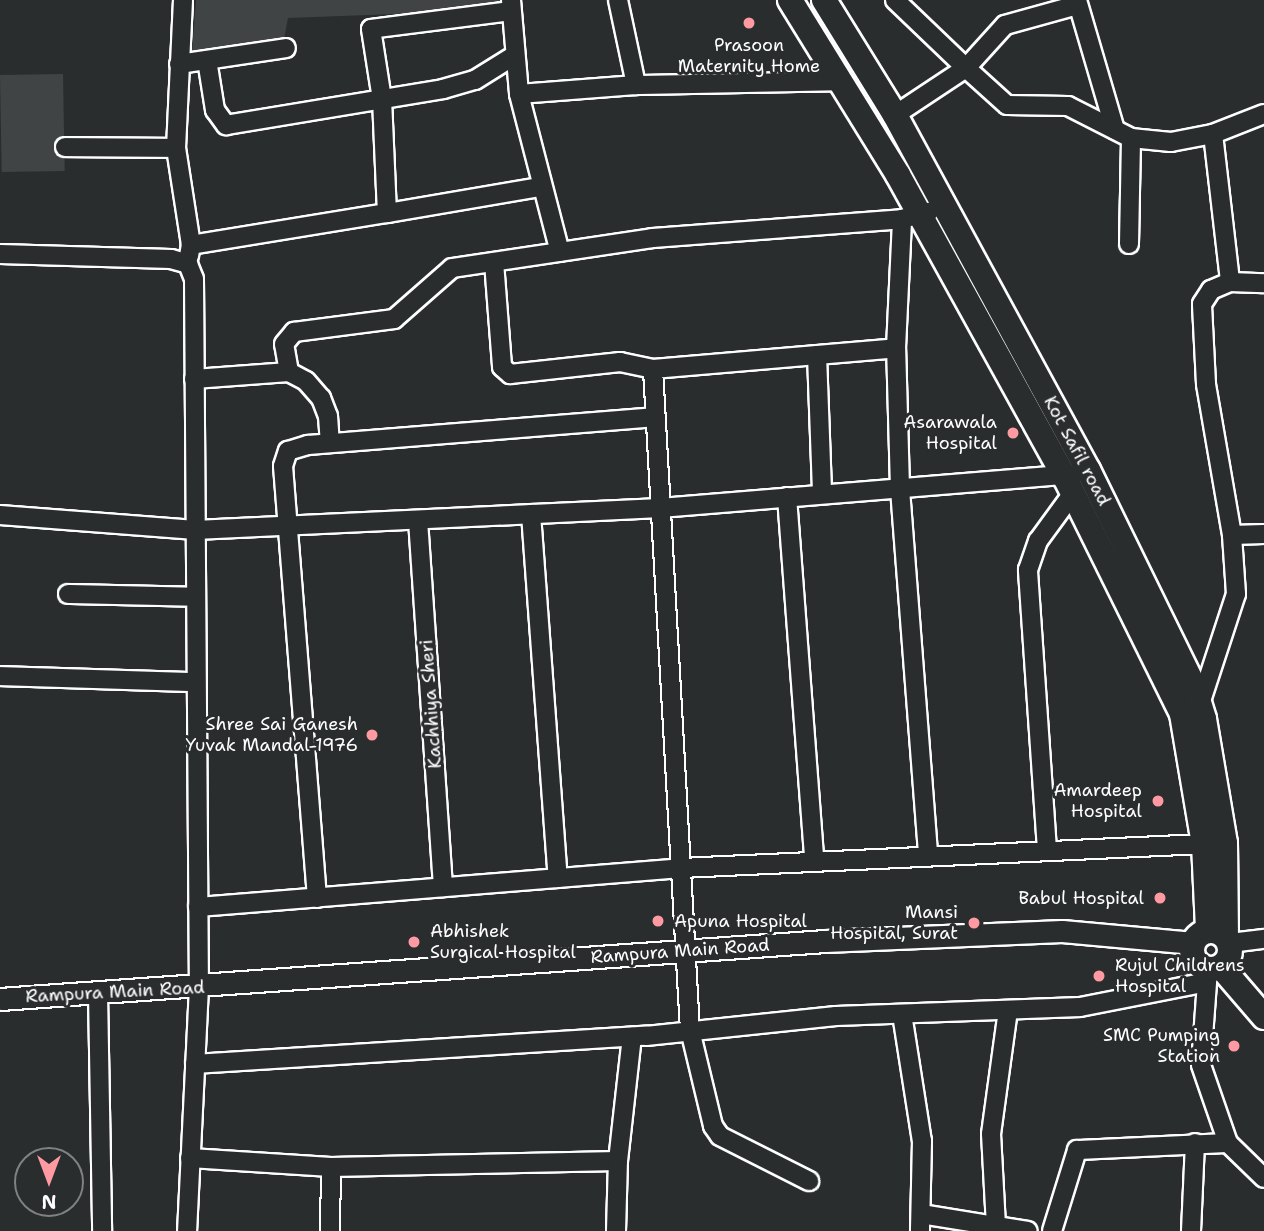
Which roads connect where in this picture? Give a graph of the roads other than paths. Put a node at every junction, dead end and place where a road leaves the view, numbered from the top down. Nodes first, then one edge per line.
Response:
1 (183, 0) edge
2 (618, 0) edge
3 (790, 0) edge
4 (824, 0) edge
5 (895, 0) edge
6 (1077, 2) edge
7 (511, 5) edge
8 (286, 48) dead end
9 (514, 55) junction
10 (207, 60) junction
11 (179, 65) junction
12 (966, 68) junction
13 (841, 81) junction
14 (636, 85) junction
15 (519, 94) junction
16 (382, 99) junction
17 (1264, 114) edge
18 (895, 115) junction
19 (1123, 134) junction
20 (1213, 134) junction
21 (65, 147) dead end
22 (176, 148) junction
23 (539, 187) junction
24 (946, 208) junction
25 (387, 213) junction
26 (911, 217) junction
27 (1129, 244) dead end
28 (191, 245) junction
29 (559, 252) junction
30 (0, 254) edge
31 (494, 262) junction
32 (188, 264) junction
33 (1230, 282) junction
34 (1264, 283) edge
35 (896, 348) junction
36 (817, 355) junction
37 (653, 369) junction
38 (289, 372) junction
39 (194, 379) junction
40 (654, 416) junction
41 (330, 443) junction
42 (1088, 470) junction
43 (1069, 485) junction
44 (900, 488) junction
45 (822, 494) junction
46 (787, 497) junction
47 (660, 508) junction
48 (0, 514) edge
49 (531, 514) junction
50 (418, 520) junction
51 (290, 526) junction
52 (195, 530) junction
53 (1264, 534) edge
54 (1232, 535) junction
55 (68, 594) dead end
56 (196, 597) junction
57 (0, 676) edge
58 (196, 682) junction
59 (1200, 704) junction
60 (1204, 844) junction
61 (1047, 850) junction
62 (928, 853) junction
63 (814, 860) junction
64 (681, 867) junction
65 (558, 877) junction
66 (443, 887) junction
67 (317, 898) junction
68 (198, 908) junction
69 (1214, 938) junction
70 (1264, 939) edge
71 (686, 950) junction
72 (1212, 973) junction
73 (199, 987) junction
74 (98, 993) junction
75 (0, 999) edge
76 (1008, 1010) junction
77 (902, 1014) junction
78 (1264, 1017) edge
79 (690, 1030) junction
80 (632, 1037) junction
81 (195, 1064) junction
82 (1195, 1143) junction
83 (1228, 1143) junction
84 (190, 1158) junction
85 (618, 1161) junction
86 (331, 1167) junction
87 (1264, 1178) edge
88 (808, 1181) dead end
89 (920, 1223) edge
90 (996, 1226) junction
91 (102, 1231) edge
92 (187, 1231) edge
93 (330, 1231) edge
94 (616, 1231) edge
95 (1028, 1231) edge
96 (1052, 1231) edge
97 (1191, 1231) edge

1 - 11 street
2 - 14 street
3 - 13 main road, Kot Safil road
4 - 18 main road, Kot Safil road
5 - 12 street
6 - 12 street
6 - 19 street
7 - 9 street
7 - 16 street
8 - 10 street
9 - 15 street
9 - 16 street
10 - 11 street
10 - 16 street
11 - 22 street
12 - 18 street
12 - 19 street
13 - 14 street
13 - 26 main road, Kot Safil road
14 - 15 street
15 - 23 street
16 - 25 street
17 - 20 street
18 - 24 main road, Kot Safil road
19 - 20 street
19 - 27 street
20 - 33 street
21 - 22 street
22 - 28 street
23 - 25 street
23 - 29 street
24 - 26 street
24 - 42 main road, Kot Safil road
25 - 28 street
26 - 29 street
26 - 35 street
26 - 43 main road, Kot Safil road
28 - 32 street
29 - 31 street
30 - 32 street
31 - 37 street
31 - 38 street
32 - 39 street
33 - 34 street
33 - 54 street
35 - 36 street
35 - 44 street
36 - 37 street
36 - 45 street
37 - 40 street
38 - 39 street
38 - 41 street
39 - 52 street
40 - 41 street
40 - 47 street
41 - 51 street
42 - 43 street
42 - 59 main road, Kot Safil road
43 - 44 street
43 - 60 main road, Kot Safil road
43 - 61 street
44 - 45 street
44 - 62 street
45 - 46 street
46 - 47 street
46 - 63 street
47 - 49 street
47 - 64 street
48 - 52 street
49 - 50 street
49 - 65 street
50 - 51 street
50 - 66 street, Kachhiya Sheri
51 - 52 street
51 - 67 street
52 - 56 street
53 - 54 street
54 - 59 street
55 - 56 street
56 - 58 street
57 - 58 street
58 - 68 street
59 - 69 main road, Kot Safil road
60 - 61 street
60 - 69 main road, Kot Safil road
61 - 62 street
62 - 63 street
63 - 64 street
64 - 65 street
64 - 71 street
65 - 66 street
66 - 67 street
67 - 68 street
68 - 73 street
69 - 70 street
69 - 71 street, Rampura Main Road
69 - 72 main road
69 - 72 main road
71 - 73 street, Rampura Main Road
71 - 79 street
72 - 76 street
72 - 78 main road
72 - 83 street
73 - 74 street, Rampura Main Road
73 - 81 street
74 - 75 street, Rampura Main Road
74 - 91 street
76 - 77 street
76 - 90 street
77 - 79 street
77 - 89 street
79 - 80 street
79 - 88 street
80 - 81 street
80 - 85 street
81 - 84 street
82 - 83 street
82 - 96 street
82 - 97 street
83 - 87 street
84 - 86 street
84 - 92 street
85 - 86 street
85 - 94 street
86 - 93 street
89 - 90 street
90 - 95 street

